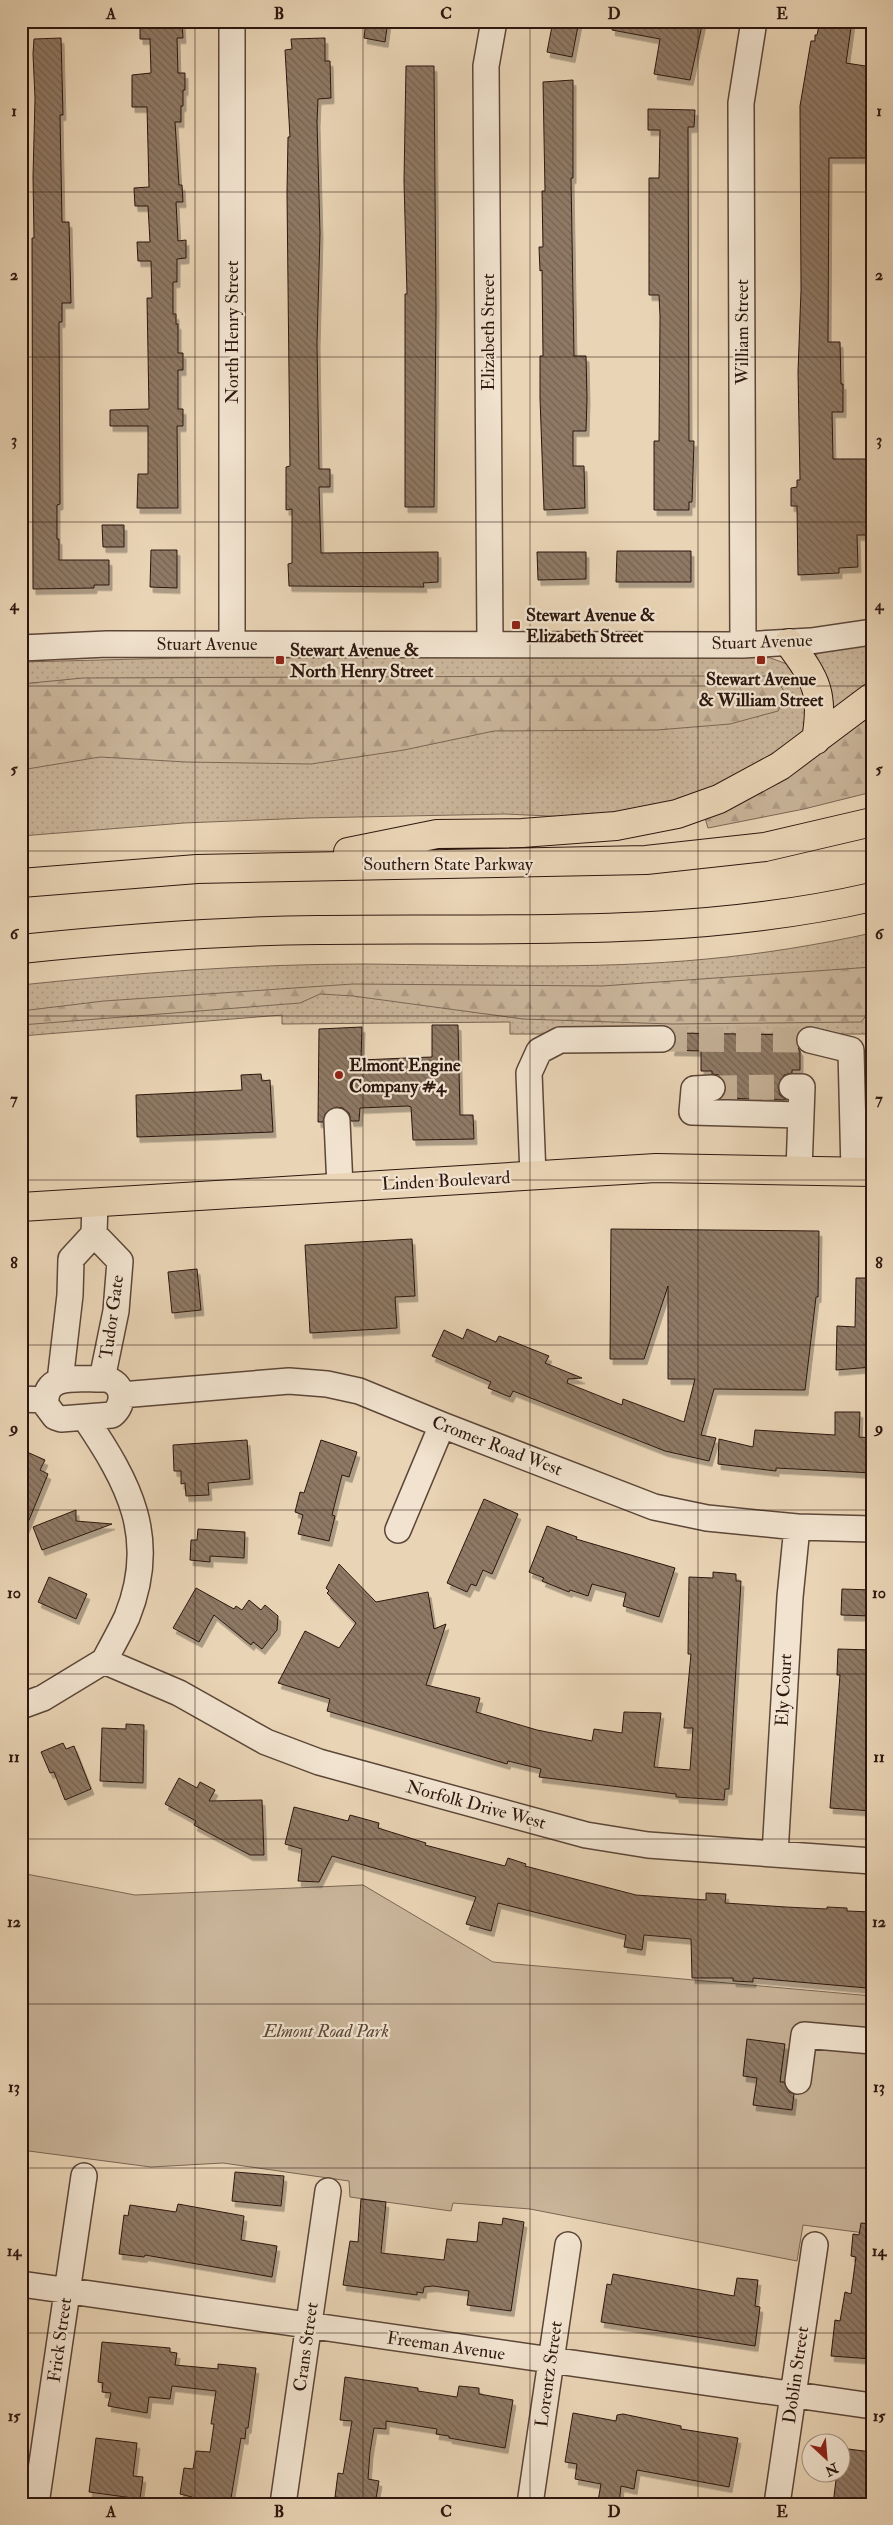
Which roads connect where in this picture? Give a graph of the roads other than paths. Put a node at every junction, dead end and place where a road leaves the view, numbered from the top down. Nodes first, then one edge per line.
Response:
1 (232, 21) edge
2 (494, 21) edge
3 (754, 21) edge
4 (872, 632) edge
5 (232, 643) junction
6 (490, 643) junction
7 (789, 643) junction
8 (743, 645) junction
9 (21, 648) edge
10 (872, 697) edge
11 (816, 740) junction
12 (872, 822) edge
13 (21, 866) edge
14 (277, 866) junction
15 (117, 874) junction
16 (21, 883) edge
17 (872, 897) edge
18 (21, 949) edge
19 (662, 1039) tunnel mouth
20 (810, 1040) tunnel mouth
21 (712, 1088) tunnel mouth
22 (792, 1088) dead end
23 (800, 1115) junction
24 (337, 1122) dead end
25 (799, 1170) junction
26 (863, 1172) edge
27 (533, 1176) junction
28 (340, 1187) junction
29 (95, 1203) junction
30 (21, 1207) edge
31 (94, 1234) junction
32 (102, 1379) junction
33 (42, 1393) edge
34 (121, 1395) junction
35 (85, 1418) junction
36 (442, 1425) junction
37 (797, 1527) junction
38 (872, 1529) edge
39 (398, 1530) dead end
40 (104, 1661) junction
41 (21, 1706) edge
42 (775, 1854) junction
43 (872, 1861) edge
44 (872, 2041) edge
45 (798, 2082) dead end
46 (84, 2176) dead end
47 (328, 2191) dead end
48 (568, 2245) dead end
49 (814, 2246) dead end
50 (21, 2284) edge
51 (67, 2291) junction
52 (309, 2326) junction
53 (551, 2360) junction
54 (793, 2394) junction
55 (872, 2406) edge
56 (36, 2504) edge
57 (283, 2504) edge
58 (530, 2504) edge
59 (777, 2504) edge

1 - 5 street, North Henry Street
2 - 6 street, Elizabeth Street
3 - 8 street, William Street
4 - 7 street, Stuart Avenue
5 - 6 street, Stuart Avenue
5 - 9 street, Stuart Avenue
6 - 8 street, Stuart Avenue
7 - 8 street, Stuart Avenue
7 - 11 main road
10 - 11 main road
11 - 14 main road
12 - 14 main road, Southern State Parkway
13 - 15 main road
14 - 15 main road, Southern State Parkway
15 - 16 main road, Southern State Parkway
17 - 18 main road
19 - 27 street
20 - 26 street
21 - 23 street
22 - 23 street
23 - 25 street
24 - 28 street
25 - 26 main road, Linden Boulevard
25 - 27 main road, Linden Boulevard
27 - 28 main road, Linden Boulevard
28 - 29 main road, Linden Boulevard
29 - 30 main road, Linden Boulevard
29 - 31 street
31 - 32 street, Tudor Gate
31 - 33 street
32 - 33 street
32 - 34 street
33 - 35 street
34 - 35 street
34 - 36 street, Cromer Road West
35 - 40 street
36 - 37 street, Cromer Road West
36 - 39 street
37 - 38 street, Cromer Road West
37 - 42 street, Ely Court
40 - 41 street
40 - 42 street, Norfolk Drive West
42 - 43 street, Norfolk Drive West
44 - 45 street
46 - 51 street, Frick Street
47 - 52 street, Crans Street
48 - 53 street, Lorentz Street
49 - 54 street, Doblin Street
50 - 51 street, Freeman Avenue
51 - 52 street, Freeman Avenue
51 - 56 street, Frick Street
52 - 53 street, Freeman Avenue
52 - 57 street, Crans Street
53 - 54 street, Freeman Avenue
53 - 58 street, Lorentz Street
54 - 55 street, Freeman Avenue
54 - 59 street, Doblin Street

